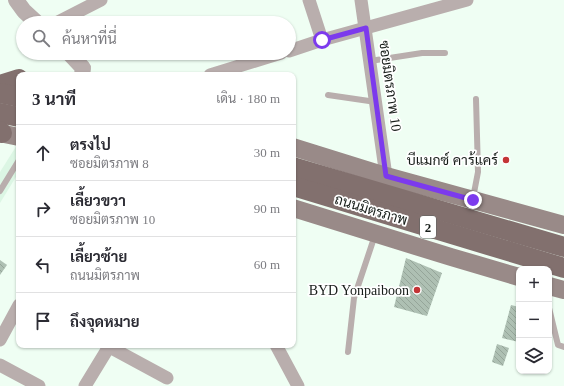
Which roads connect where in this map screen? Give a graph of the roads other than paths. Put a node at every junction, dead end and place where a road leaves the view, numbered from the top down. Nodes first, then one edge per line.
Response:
1 (16, 0) edge
2 (101, 0) edge
3 (309, 0) edge
4 (361, 0) edge
5 (467, 0) edge
6 (29, 16) edge
7 (70, 16) edge
8 (366, 28) junction
9 (322, 40) junction
10 (296, 49) edge
11 (445, 53) dead end
12 (76, 60) edge
13 (258, 60) edge
14 (370, 61) junction
15 (82, 72) edge
16 (220, 72) edge
17 (0, 74) edge
18 (16, 77) edge
19 (16, 79) edge
20 (0, 85) edge
21 (0, 93) edge
22 (328, 95) dead end
23 (16, 96) edge
24 (476, 99) dead end
25 (376, 102) junction
26 (0, 113) edge
27 (16, 116) edge
28 (296, 148) edge
29 (16, 165) edge
30 (296, 168) edge
31 (386, 176) junction
32 (296, 187) edge
33 (0, 191) edge
34 (473, 200) junction
35 (296, 209) edge
36 (564, 225) edge
37 (375, 234) junction
38 (564, 247) edge
39 (564, 268) edge
40 (516, 276) edge
41 (552, 287) edge
42 (564, 290) edge
43 (16, 311) edge
44 (552, 320) edge
45 (0, 340) edge
46 (564, 347) edge
47 (107, 348) edge
48 (112, 348) edge
49 (278, 348) edge
50 (348, 352) dead end
51 (0, 365) edge
52 (167, 378) dead end
53 (39, 386) edge
54 (85, 386) edge
55 (298, 386) edge

1 - 6 street
2 - 7 street
3 - 9 street
4 - 8 street, ซอยมิตรภาพ 10
5 - 8 street
8 - 9 street
8 - 14 street, ซอยมิตรภาพ 10
9 - 10 street
11 - 14 lane
12 - 15 street
13 - 16 street
14 - 25 street, ซอยมิตรภาพ 10
17 - 18 main road
19 - 20 main road
21 - 23 main road
22 - 25 lane
24 - 34 lane
25 - 31 street, ซอยมิตรภาพ 10
26 - 27 main road
28 - 31 main road
29 - 33 lane
30 - 38 main road, ถนนมิตรภาพ / 2
31 - 34 main road
32 - 39 main road, ถนนมิตรภาพ / 2
34 - 36 main road
35 - 37 main road, ถนนมิตรภาพ / 2
37 - 40 main road, ถนนมิตรภาพ / 2
37 - 50 lane
41 - 42 main road
43 - 45 street
44 - 46 lane
47 - 54 street
48 - 52 street
49 - 55 street
51 - 53 street

